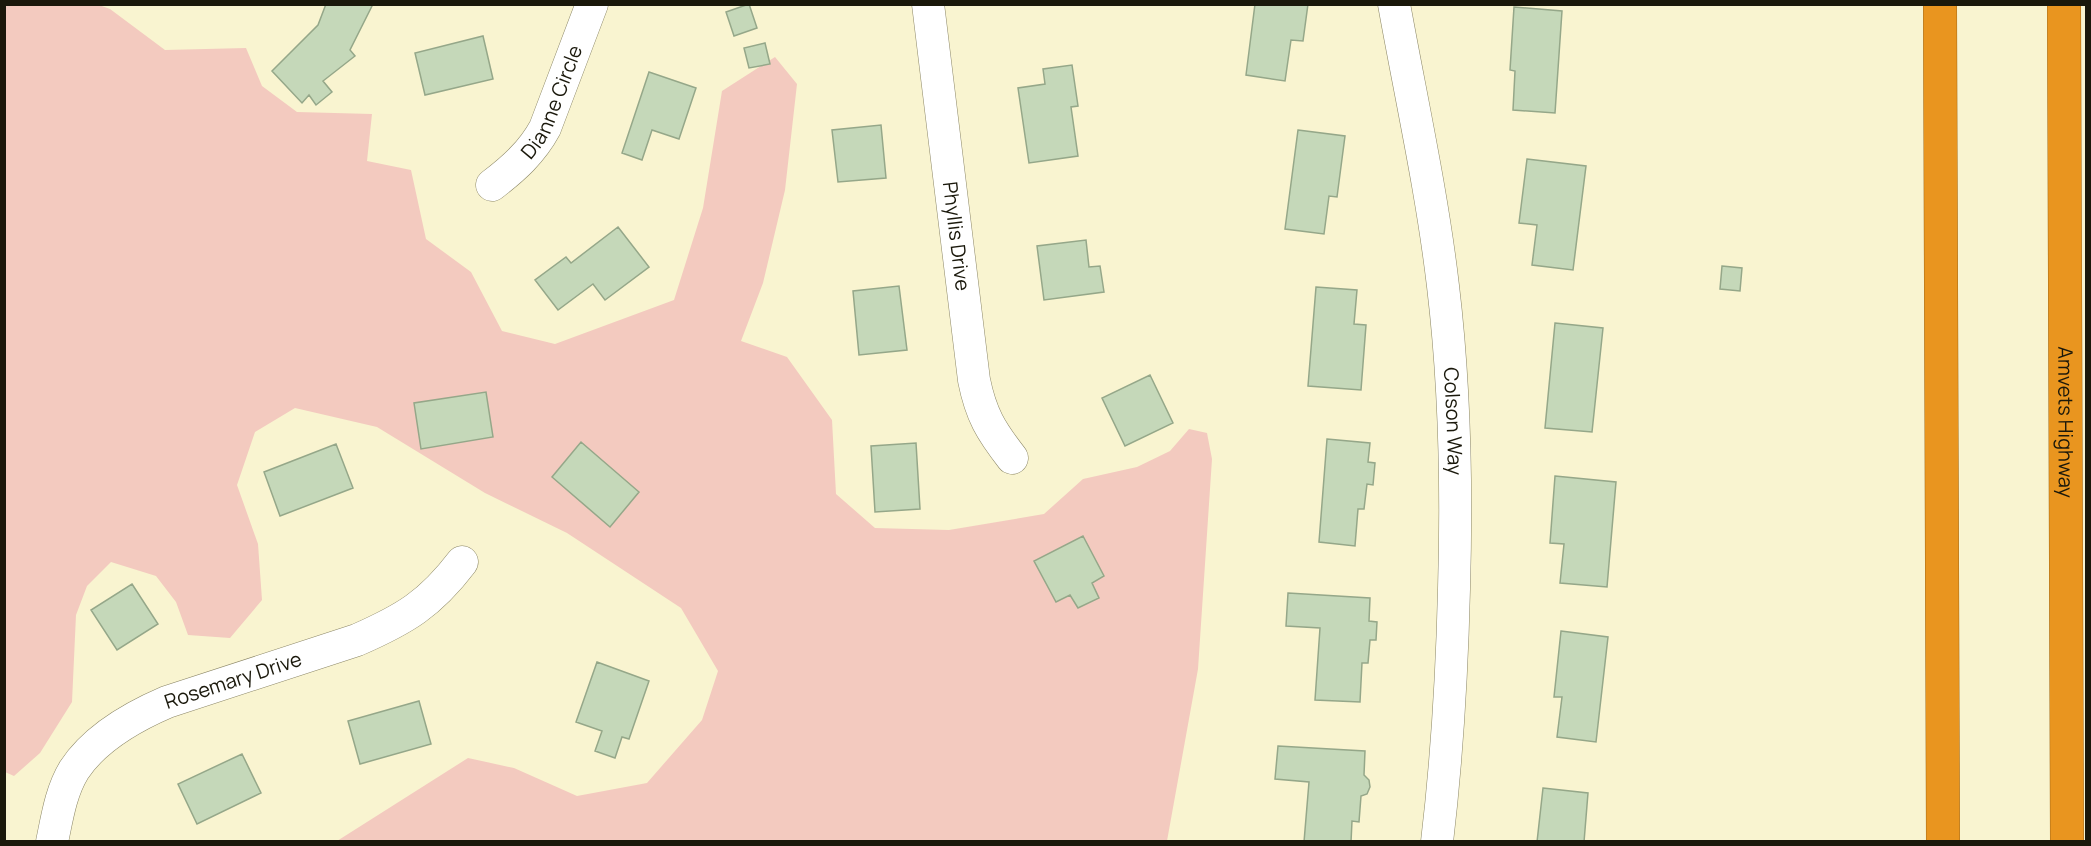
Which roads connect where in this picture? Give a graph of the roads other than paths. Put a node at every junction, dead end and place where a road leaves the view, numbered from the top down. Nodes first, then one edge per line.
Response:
1 (592, 4) edge
2 (928, 4) edge
3 (1394, 4) edge
4 (1940, 4) edge
5 (2064, 4) edge
6 (492, 184) dead end
7 (1012, 458) dead end
8 (462, 562) dead end
9 (52, 842) edge
10 (1437, 842) edge
11 (1943, 842) edge
12 (2067, 842) edge

1 - 6 street, Dianne Circle
2 - 7 street, Phyllis Drive
3 - 10 street, Colson Way
4 - 11 highway
5 - 12 highway, Amvets Highway
8 - 9 street, Rosemary Drive

